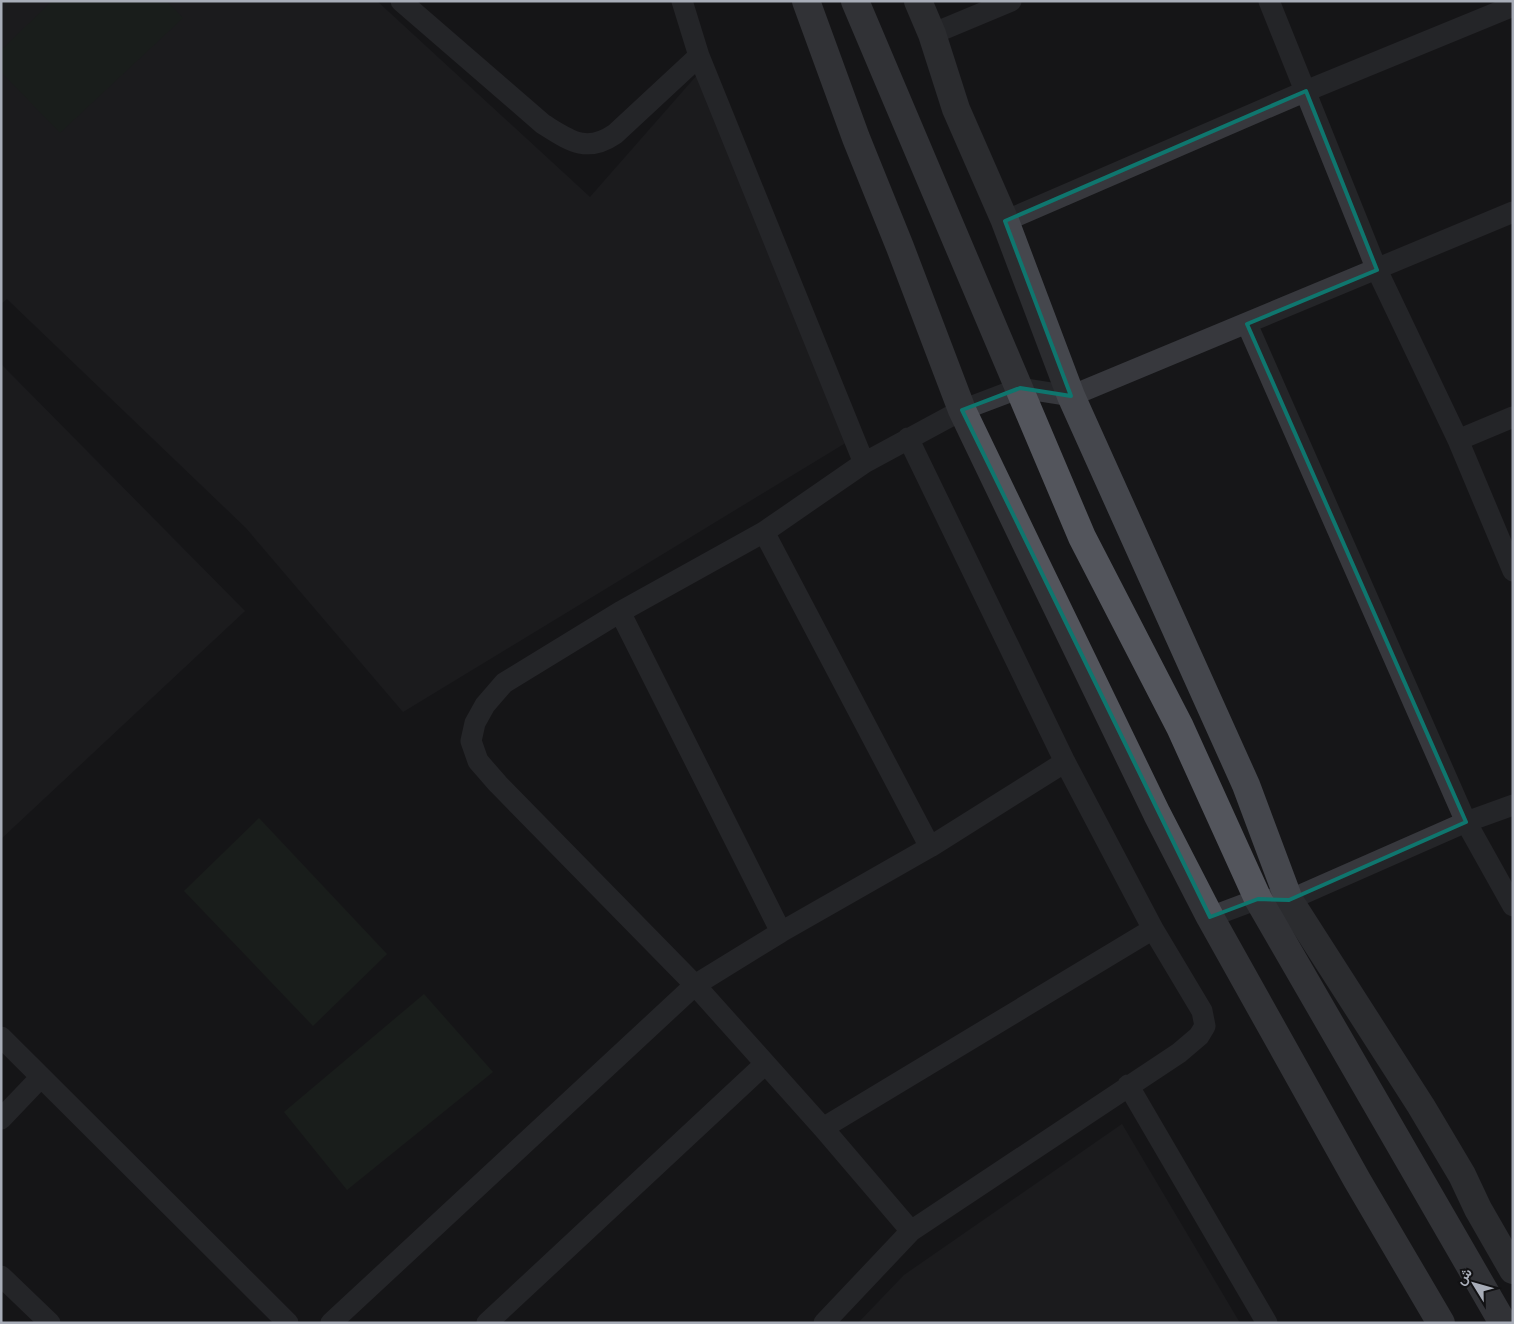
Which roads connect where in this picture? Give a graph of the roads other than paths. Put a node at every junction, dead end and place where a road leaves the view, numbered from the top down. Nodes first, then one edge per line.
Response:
1 (401, 1) edge
2 (682, 1) edge
3 (806, 1) edge
4 (855, 1) edge
5 (918, 1) edge
6 (1011, 1) edge
7 (1269, 1) edge
8 (1513, 6) edge
9 (932, 34) junction
10 (699, 56) junction
11 (1306, 91) junction
12 (1513, 212) edge
13 (1005, 221) junction
14 (1377, 270) junction
15 (1248, 324) junction
16 (1020, 388) junction
17 (1071, 396) junction
18 (962, 410) junction
19 (1513, 417) edge
20 (908, 438) junction
21 (1458, 440) junction
22 (864, 463) junction
23 (764, 532) junction
24 (1513, 571) edge
25 (620, 612) junction
26 (1065, 762) junction
27 (1513, 805) edge
28 (1466, 822) junction
29 (930, 847) junction
30 (1258, 899) junction
31 (1289, 900) junction
32 (1513, 906) edge
33 (1210, 917) junction
34 (1153, 929) junction
35 (781, 932) junction
36 (695, 985) junction
37 (1, 1037) edge
38 (765, 1064) junction
39 (42, 1078) junction
40 (1128, 1085) junction
41 (1, 1119) edge
42 (823, 1128) junction
43 (911, 1231) junction
44 (1513, 1270) edge
45 (1, 1276) edge
46 (50, 1323) edge
47 (288, 1323) edge
48 (331, 1323) edge
49 (487, 1323) edge
50 (824, 1323) edge
51 (1267, 1323) edge
52 (1441, 1323) edge
53 (1503, 1323) edge

1 - 10 street
2 - 10 street
3 - 18 main road
4 - 16 main road
5 - 9 street
6 - 9 street
7 - 11 street
8 - 11 street
9 - 13 street
10 - 22 street
11 - 13 street
11 - 14 street
12 - 14 street
13 - 17 street
14 - 15 street
14 - 21 street
15 - 17 street
15 - 28 street
16 - 17 street
16 - 18 street
16 - 30 main road
17 - 31 street
18 - 20 street
18 - 33 main road
19 - 21 street
20 - 22 street
20 - 26 street
21 - 24 street
22 - 23 street
23 - 25 street
23 - 29 street
25 - 35 street
25 - 36 street
26 - 29 street
26 - 34 street
27 - 28 street
28 - 31 street
28 - 32 street
29 - 35 street
30 - 31 street
30 - 33 street
30 - 53 main road
31 - 44 street
33 - 52 main road
34 - 40 street
34 - 42 street
35 - 36 street
36 - 38 street
36 - 48 street
37 - 39 street
38 - 42 street
38 - 49 street
39 - 41 street
39 - 47 street
40 - 43 street
40 - 51 street
42 - 43 street
43 - 50 street
45 - 46 street

